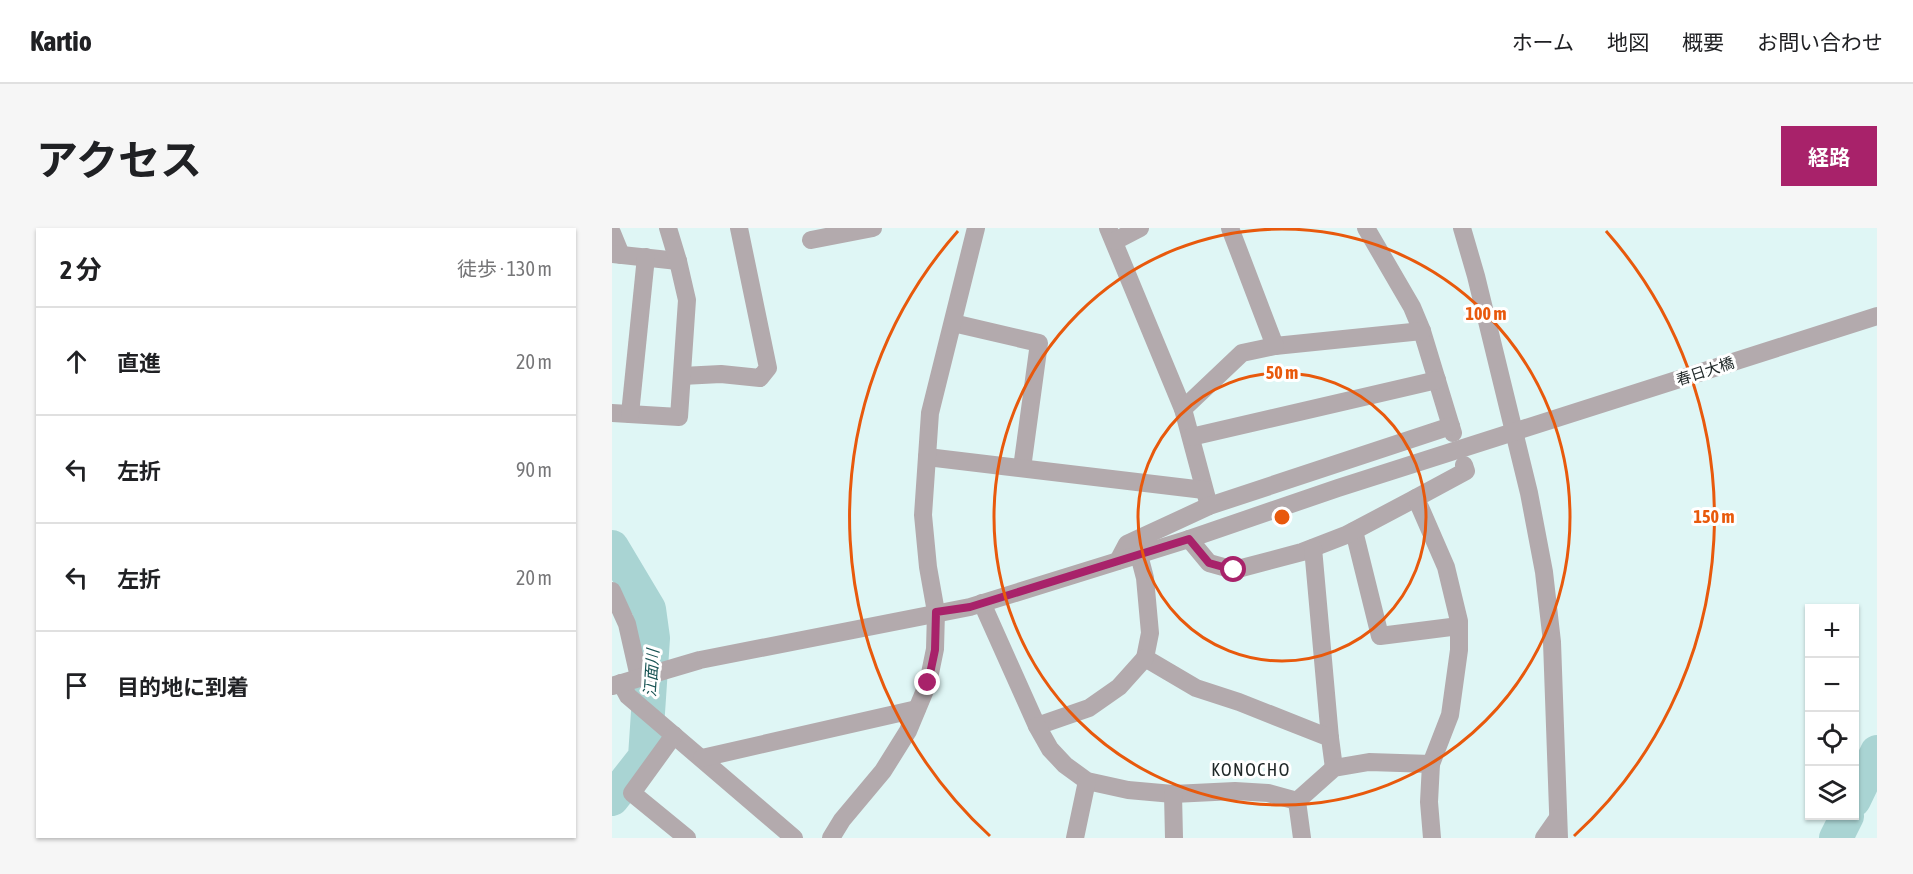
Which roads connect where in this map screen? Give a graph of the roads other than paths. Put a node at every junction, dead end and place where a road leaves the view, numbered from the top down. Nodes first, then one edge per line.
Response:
1 (668, 228) edge
2 (739, 228) edge
3 (873, 228) edge
4 (976, 228) edge
5 (1140, 228) edge
6 (1230, 228) edge
7 (1365, 228) edge
8 (1462, 228) edge
9 (612, 233) edge
10 (1112, 235) edge
11 (811, 240) dead end
12 (616, 255) edge
13 (646, 257) junction
14 (678, 261) junction
15 (1877, 316) edge
16 (953, 323) junction
17 (1422, 331) junction
18 (1275, 346) junction
19 (682, 376) junction
20 (1437, 380) junction
21 (1183, 408) junction
22 (621, 413) edge
23 (1513, 432) junction
24 (1191, 437) junction
25 (927, 457) junction
26 (1464, 465) dead end
27 (1022, 468) junction
28 (1206, 498) junction
29 (1416, 498) junction
30 (1354, 531) junction
31 (1189, 539) junction
32 (1313, 549) junction
33 (1139, 555) junction
34 (1118, 561) junction
35 (612, 591) edge
36 (982, 603) junction
37 (936, 612) junction
38 (1459, 626) junction
39 (1145, 658) junction
40 (639, 676) junction
41 (616, 684) edge
42 (917, 709) junction
43 (1037, 726) junction
44 (675, 735) junction
45 (1330, 738) junction
46 (702, 758) junction
47 (1431, 764) junction
48 (1334, 768) junction
49 (1087, 781) junction
50 (1173, 794) junction
51 (1297, 801) junction
52 (1558, 818) junction
53 (687, 838) edge
54 (794, 838) edge
55 (831, 838) edge
56 (1075, 838) edge
57 (1174, 838) edge
58 (1302, 838) edge
59 (1432, 838) edge
60 (1544, 838) edge
61 (1558, 838) edge

1 - 14 street
2 - 19 street
3 - 11 street
4 - 16 street
5 - 10 street
6 - 18 street
7 - 17 street
8 - 23 street
9 - 12 street
10 - 21 street
12 - 13 street
13 - 14 street
13 - 22 street
14 - 19 street
15 - 23 street, 春日大橋
16 - 25 street
16 - 27 street
17 - 18 street
17 - 20 street
18 - 21 street
19 - 22 street
20 - 24 street
20 - 28 street
21 - 24 street
23 - 31 street, 春日大橋
23 - 52 street
24 - 28 street
25 - 27 street
25 - 37 street
26 - 29 street
27 - 28 street
28 - 34 street
29 - 30 street
29 - 38 street
30 - 32 street
30 - 38 street
31 - 32 street
31 - 33 street, 春日大橋
32 - 45 street
33 - 34 street, 春日大橋
33 - 39 street
34 - 36 street, 春日大橋
35 - 40 street
36 - 37 street, 春日大橋
36 - 43 street
37 - 40 street, 春日大橋
37 - 42 street
38 - 47 street
39 - 43 street
39 - 45 street
40 - 41 street, 春日大橋
41 - 44 street
42 - 46 street
42 - 55 street
43 - 49 street
44 - 46 street
44 - 53 street
45 - 48 street
46 - 54 street
47 - 48 street
47 - 59 street
48 - 51 street
49 - 50 street
49 - 56 street
50 - 51 street
50 - 57 street
51 - 58 street
52 - 60 street
52 - 61 street

